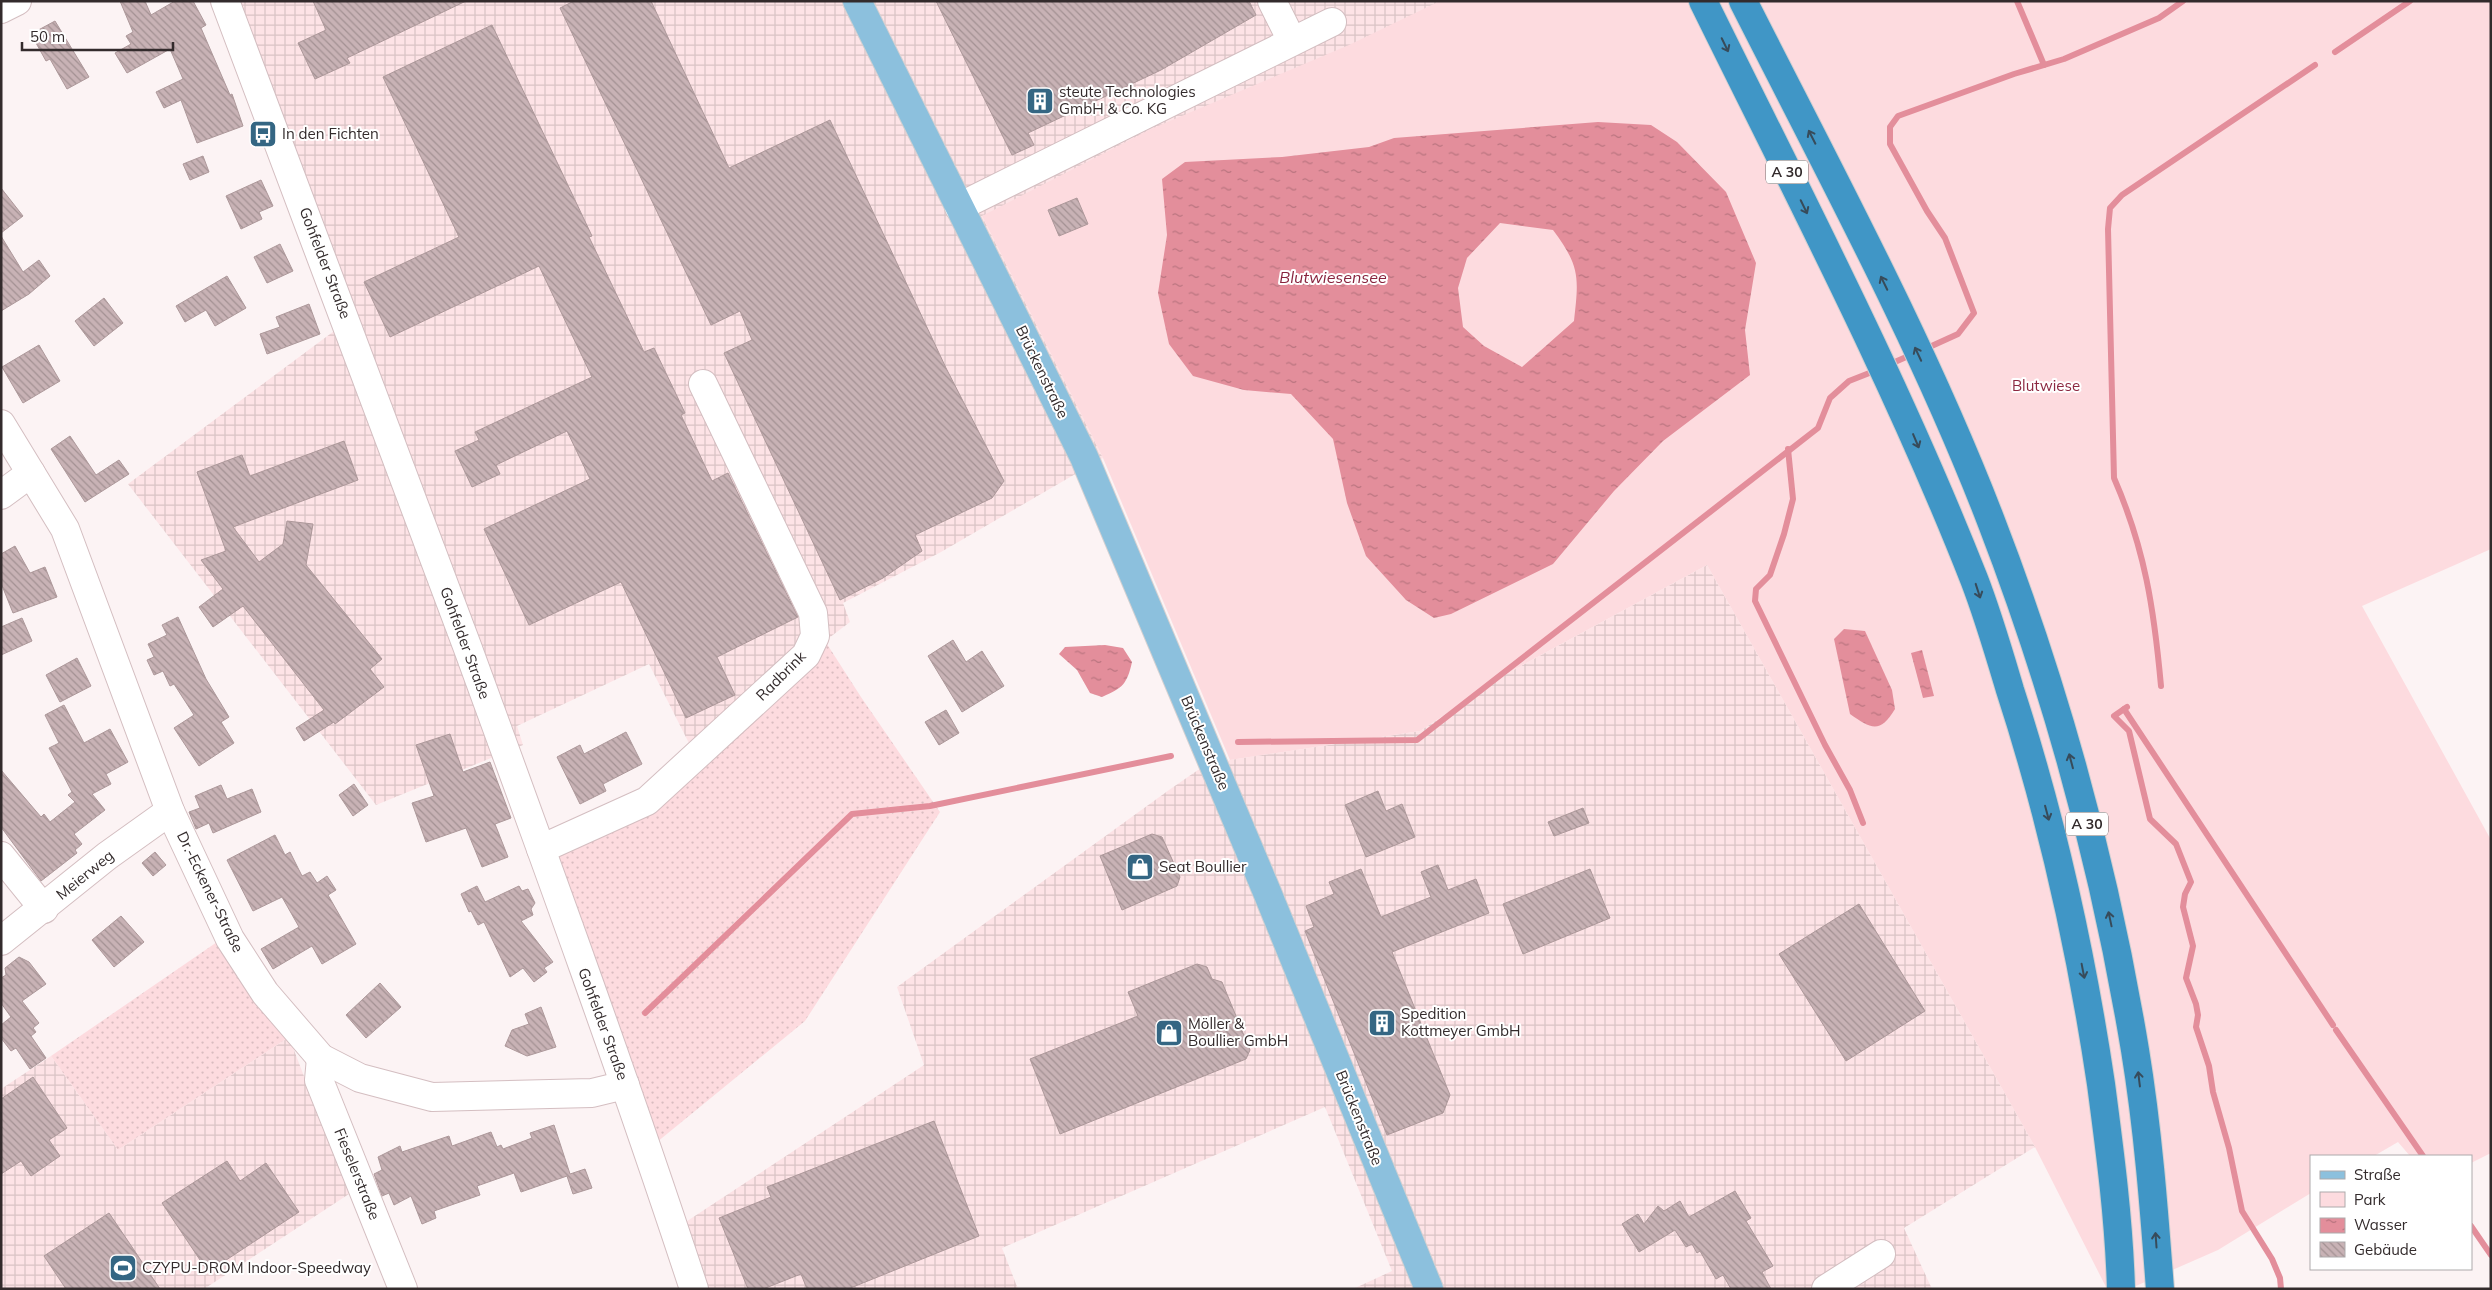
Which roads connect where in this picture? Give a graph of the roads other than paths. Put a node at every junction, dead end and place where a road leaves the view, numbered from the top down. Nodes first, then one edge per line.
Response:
1 (17, 1) edge
2 (225, 1) edge
3 (857, 1) edge
4 (1272, 1) edge
5 (1703, 1) edge
6 (1743, 1) edge
7 (1, 9) edge
8 (1332, 22) dead end
9 (1292, 41) junction
10 (959, 207) junction
11 (703, 384) dead end
12 (1, 424) edge
13 (31, 474) junction
14 (1, 495) edge
15 (170, 811) junction
16 (541, 849) junction
17 (1, 856) edge
18 (44, 909) junction
19 (1, 941) edge
20 (321, 1058) junction
21 (625, 1085) junction
22 (1881, 1254) dead end
23 (403, 1289) edge
24 (694, 1289) edge
25 (1429, 1289) edge
26 (1826, 1289) edge
27 (2122, 1289) edge
28 (2160, 1289) edge

1 - 7 street
2 - 16 street, Gohfelder Straße
3 - 10 main road, Brückenstraße
4 - 9 street
5 -> 27 highway, A 30
28 -> 6 highway, A 30
8 - 9 street
9 - 10 street
10 - 25 main road, Brückenstraße
11 - 16 street, Radbrink
12 - 13 street, Dr.-Eckener-Straße
13 - 14 street
13 - 15 street, Dr.-Eckener-Straße
15 - 18 street, Meierweg
15 - 20 street, Dr.-Eckener-Straße
16 - 21 street, Gohfelder Straße
17 - 18 street
18 - 19 street, Meierweg
20 - 21 street, Dr.-Eckener-Straße
20 - 23 street, Fieselerstraße
21 - 24 street, Gohfelder Straße
22 - 26 street

